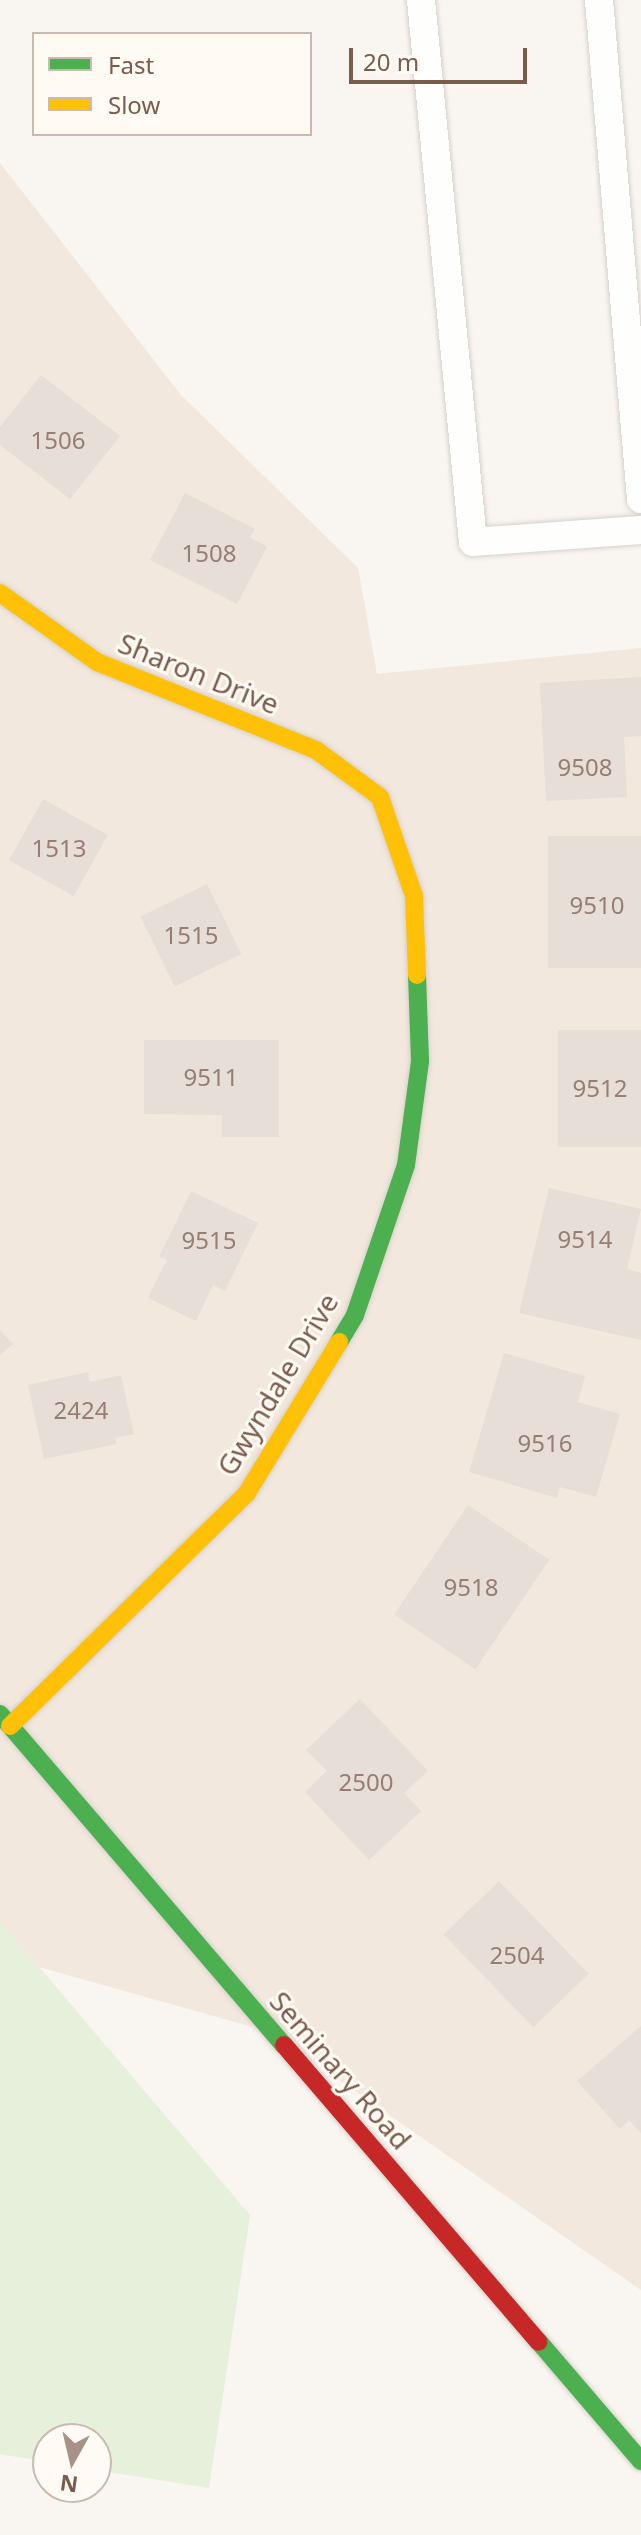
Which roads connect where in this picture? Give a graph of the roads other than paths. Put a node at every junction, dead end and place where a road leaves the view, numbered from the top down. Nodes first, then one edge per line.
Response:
1 (421, 0) edge
2 (599, 0) edge
3 (641, 499) edge
4 (641, 530) edge
5 (0, 593) edge
6 (380, 797) joint
7 (5, 1720) edge
8 (641, 2461) edge

1 - 4 lane
2 - 3 lane
5 - 6 street, Sharon Drive
6 - 7 street, Gwyndale Drive
7 - 8 street, Seminary Road

